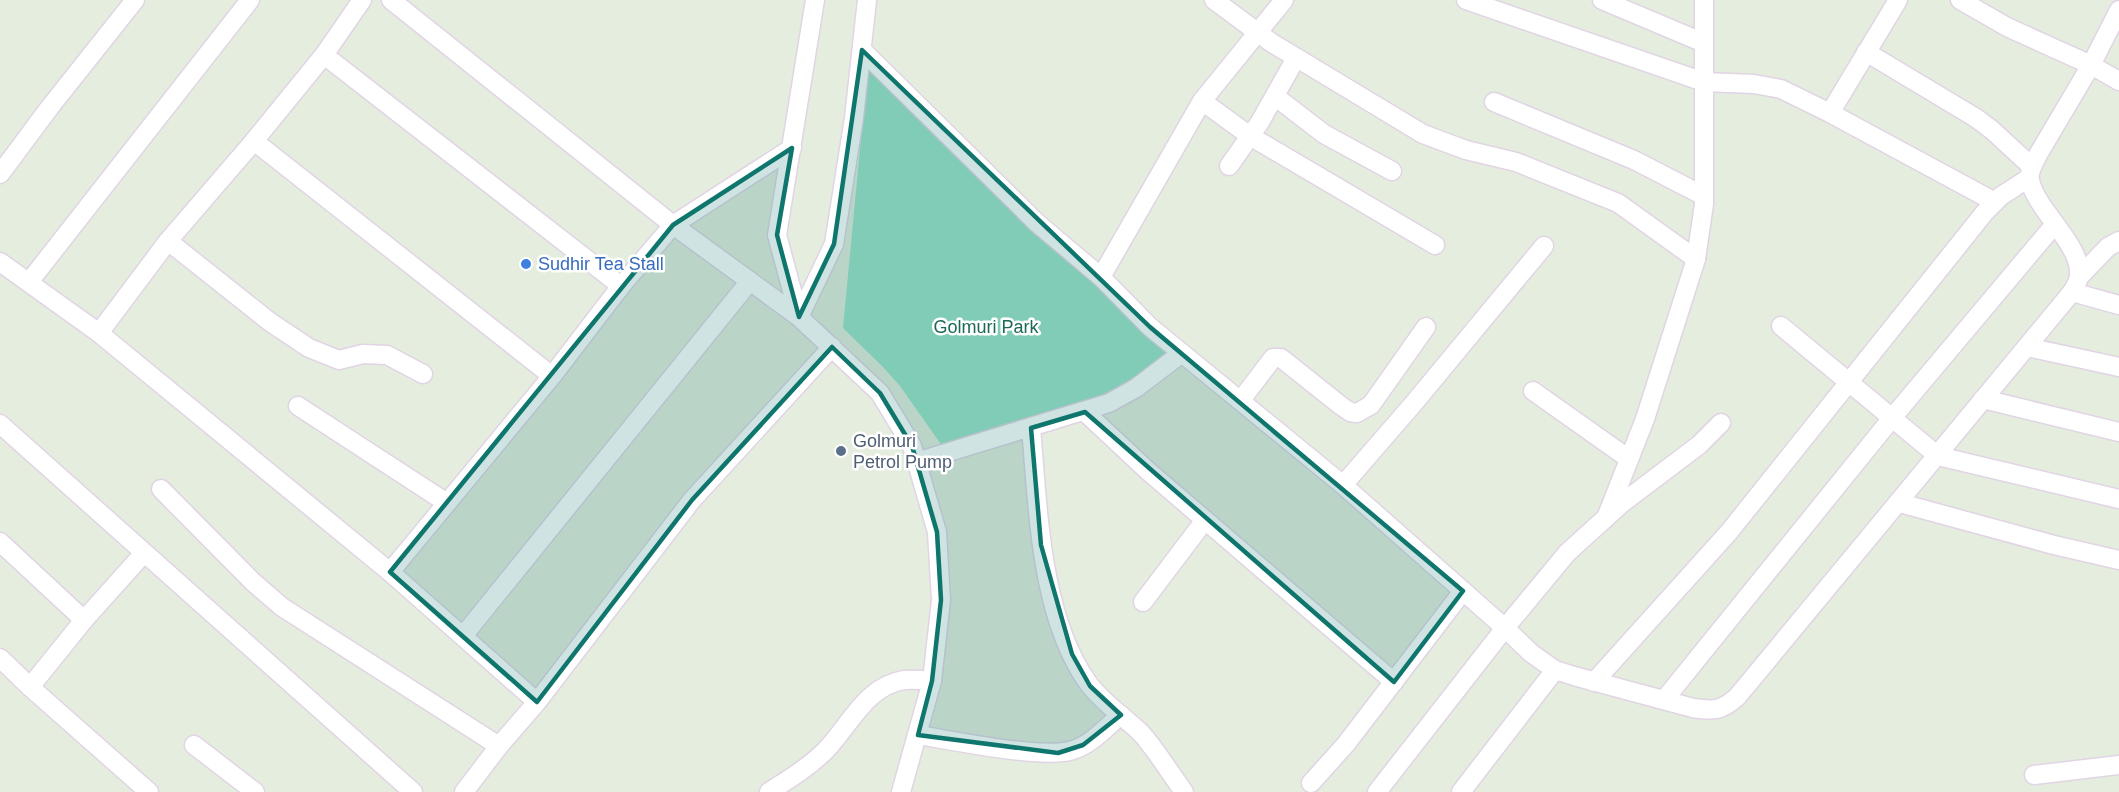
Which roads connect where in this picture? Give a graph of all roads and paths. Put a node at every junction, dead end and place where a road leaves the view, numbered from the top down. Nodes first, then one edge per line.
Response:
1 (135, 0) edge
2 (250, 0) edge
3 (362, 0) edge
4 (391, 0) edge
5 (815, 0) edge
6 (867, 0) edge
7 (1214, 0) edge
8 (1284, 0) edge
9 (1466, 0) edge
10 (1602, 0) edge
11 (1704, 0) edge
12 (1898, 0) edge
13 (1960, 0) edge
14 (2119, 10) edge
15 (1257, 33) junction
16 (1704, 43) junction
17 (862, 50) junction
18 (1866, 52) junction
19 (324, 55) junction
20 (1296, 57) junction
21 (2091, 65) junction
22 (2119, 81) edge
23 (1704, 82) junction
24 (1276, 97) junction
25 (1202, 101) junction
26 (1494, 102) dead end
27 (1830, 112) junction
28 (1250, 136) junction
29 (254, 141) junction
30 (792, 148) junction
31 (1229, 166) dead end
32 (1392, 171) dead end
33 (2031, 173) junction
34 (0, 174) edge
35 (1704, 195) junction
36 (1995, 202) junction
37 (2055, 224) junction
38 (673, 225) junction
39 (168, 241) junction
40 (2119, 241) edge
41 (1435, 245) dead end
42 (1544, 246) dead end
43 (1696, 259) junction
44 (0, 262) edge
45 (1101, 277) junction
46 (750, 281) junction
47 (29, 282) junction
48 (2076, 285) junction
49 (621, 286) junction
50 (2119, 305) edge
51 (800, 317) junction
52 (1780, 326) dead end
53 (1426, 327) dead end
54 (99, 333) junction
55 (832, 347) junction
56 (2026, 347) junction
57 (1182, 353) junction
58 (2119, 367) edge
59 (423, 374) dead end
60 (552, 376) junction
61 (1847, 381) junction
62 (1533, 391) dead end
63 (1983, 399) junction
64 (1241, 400) junction
65 (298, 406) dead end
66 (1085, 412) junction
67 (1892, 418) junction
68 (1721, 423) dead end
69 (0, 424) edge
70 (1031, 428) junction
71 (2119, 432) edge
72 (1938, 456) junction
73 (1629, 459) junction
74 (916, 462) junction
75 (1342, 485) junction
76 (161, 489) dead end
77 (2119, 499) edge
78 (447, 503) junction
79 (1900, 503) junction
80 (1606, 518) junction
81 (1205, 520) junction
82 (0, 542) edge
83 (144, 552) junction
84 (2119, 560) edge
85 (390, 572) junction
86 (1463, 591) junction
87 (1143, 602) dead end
88 (84, 620) junction
89 (1505, 628) junction
90 (463, 636) junction
91 (0, 658) edge
92 (1555, 670) junction
93 (932, 681) junction
94 (1394, 682) junction
95 (1594, 682) junction
96 (30, 687) junction
97 (1664, 700) junction
98 (537, 702) junction
99 (1121, 715) junction
100 (918, 735) junction
101 (195, 745) dead end
102 (499, 746) junction
103 (2119, 765) edge
104 (2034, 775) dead end
105 (1311, 783) dead end
106 (149, 792) edge
107 (255, 792) edge
108 (413, 792) edge
109 (464, 792) edge
110 (769, 792) edge
111 (901, 792) edge
112 (1184, 792) edge
113 (1377, 792) edge
114 (1461, 792) edge

1 - 34 street
2 - 47 street
3 - 19 street
4 - 38 street
5 - 30 street
6 - 17 street
7 - 15 street
8 - 15 street
9 - 23 street
10 - 16 street
11 - 16 street
12 - 18 street
13 - 21 street
14 - 21 street
15 - 20 street
15 - 25 street
16 - 23 street
17 - 45 street
17 - 51 street
18 - 27 street
18 - 33 street
19 - 29 street
19 - 49 street
20 - 24 street
20 - 43 street
21 - 22 street
21 - 33 street
23 - 27 street
23 - 35 street
24 - 28 street
24 - 32 street
25 - 28 street
25 - 45 street
26 - 35 street
27 - 36 street
28 - 31 street
28 - 41 street
29 - 39 street
29 - 60 street
30 - 38 street
30 - 51 street
33 - 36 street
33 - 37 street
35 - 43 street
36 - 61 street
37 - 48 street
37 - 67 street
38 - 46 street
38 - 49 street
39 - 54 street
39 - 59 street
40 - 48 street
42 - 75 street
43 - 73 street
44 - 47 street
45 - 57 street
46 - 51 street
46 - 90 street
47 - 54 street
48 - 50 street
48 - 56 street
49 - 60 street
51 - 55 street
52 - 61 street
53 - 64 street
54 - 85 street
55 - 74 street
55 - 98 street
56 - 58 street
56 - 63 street
57 - 64 street
57 - 66 street
60 - 78 street
61 - 67 street
61 - 95 street
62 - 73 street
63 - 71 street
63 - 72 street
64 - 75 street
65 - 78 street
66 - 70 street
66 - 81 street
67 - 72 street
67 - 97 street
68 - 80 street
69 - 83 street
70 - 74 street
70 - 99 street
72 - 77 street
72 - 79 street
73 - 80 street
74 - 93 street
75 - 86 street
76 - 102 street
78 - 85 street
79 - 84 street
79 - 97 street
80 - 89 street
81 - 87 street
81 - 94 street
82 - 88 street
83 - 88 street
83 - 108 street
85 - 90 street
86 - 89 street
86 - 94 street
88 - 96 street
89 - 92 street
89 - 113 street
90 - 98 street
91 - 96 street
92 - 95 street
92 - 114 street
93 - 100 street
93 - 110 street
94 - 105 street
95 - 97 street
96 - 106 street
98 - 102 street
99 - 100 street
99 - 112 street
100 - 111 street
101 - 107 street
102 - 109 street
103 - 104 street

